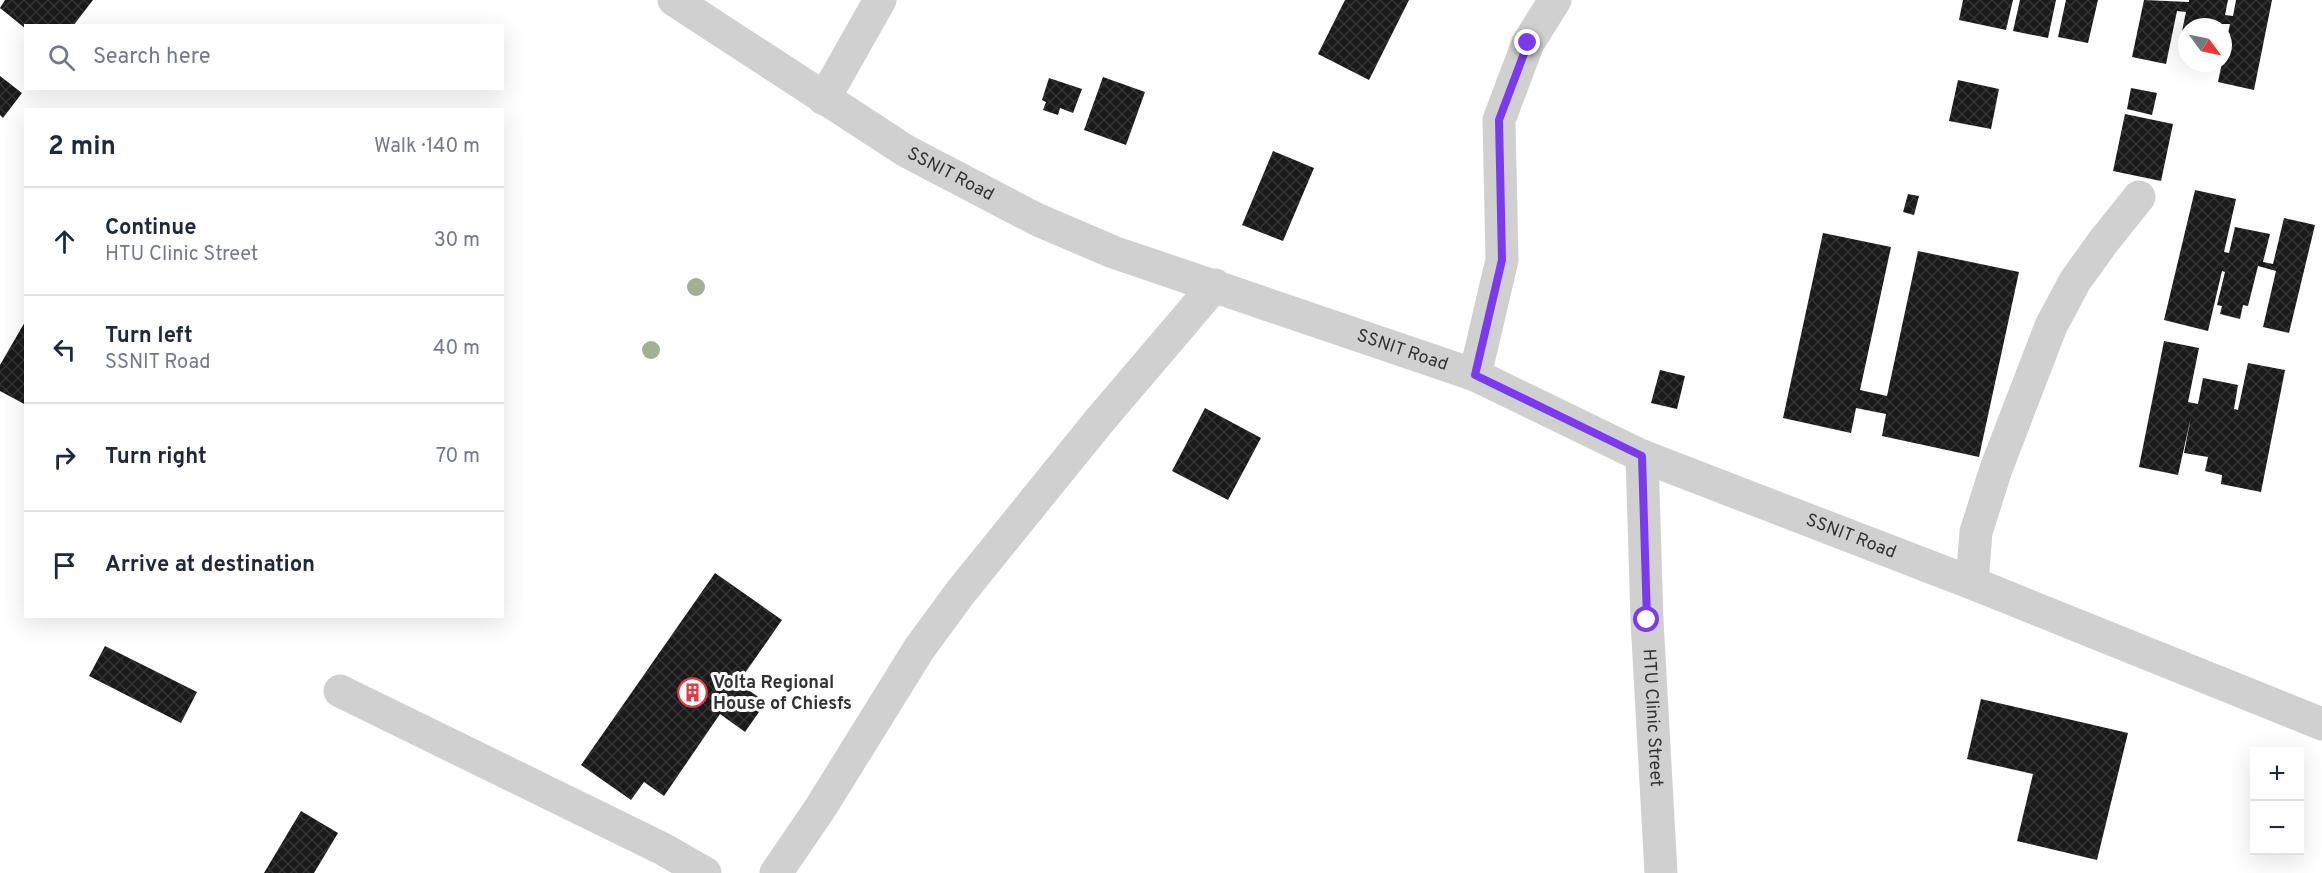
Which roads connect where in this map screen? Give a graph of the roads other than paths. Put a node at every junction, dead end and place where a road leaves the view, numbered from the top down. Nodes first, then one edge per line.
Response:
1 (674, 0) edge
2 (880, 0) edge
3 (1556, 0) edge
4 (824, 99) junction
5 (2139, 197) dead end
6 (1215, 285) junction
7 (1475, 375) junction
8 (1642, 456) junction
9 (1972, 583) junction
10 (340, 691) dead end
11 (2322, 724) edge
12 (705, 873) edge
13 (776, 873) edge
14 (1661, 873) edge

1 - 4 street, SSNIT Road
2 - 4 street
3 - 7 street
4 - 6 street, SSNIT Road
5 - 9 street
6 - 7 street, SSNIT Road
6 - 13 street
7 - 8 street, SSNIT Road
8 - 9 street, SSNIT Road
8 - 14 street, HTU Clinic Street
9 - 11 street, SSNIT Road
10 - 12 street

